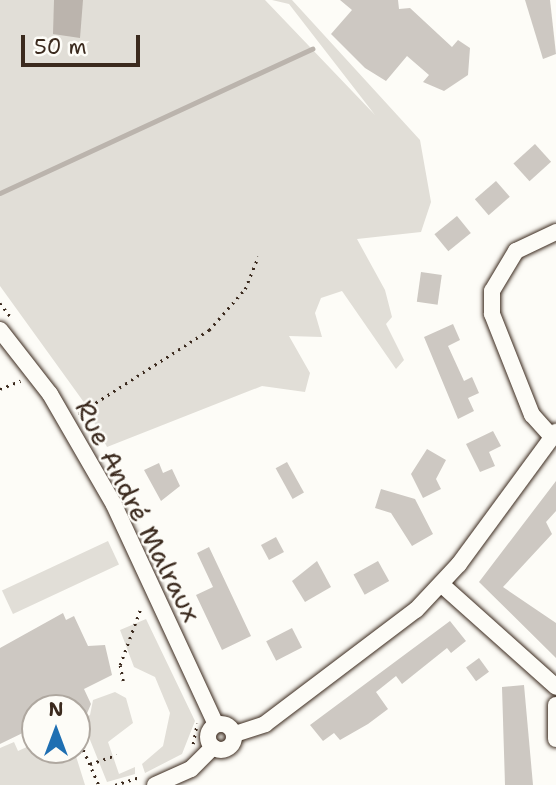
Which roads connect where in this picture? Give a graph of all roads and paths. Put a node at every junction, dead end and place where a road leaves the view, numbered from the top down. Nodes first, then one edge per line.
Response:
1 (556, 232) edge
2 (258, 256) dead end
3 (0, 330) edge
4 (35, 373) junction
5 (0, 389) edge
6 (66, 420) junction
7 (554, 434) edge
8 (441, 584) junction
9 (140, 610) dead end
10 (123, 681) dead end
11 (556, 687) edge
12 (556, 705) edge
13 (196, 710) dead end
14 (216, 724) junction
15 (234, 734) junction
16 (556, 739) edge
17 (213, 747) junction
18 (189, 749) dead end
19 (116, 755) dead end
20 (90, 764) edge
21 (91, 764) edge
22 (99, 785) edge
23 (155, 785) edge

1 - 7 street
2 - 6 path
3 - 4 street, Rue André Malraux
4 - 5 path
4 - 6 street, Rue André Malraux
6 - 14 street, Rue André Malraux
7 - 8 street
8 - 11 street
8 - 15 street
9 - 10 path
12 - 16 street
13 - 18 path
14 - 15 street
14 - 17 street
15 - 17 street
17 - 23 street
19 - 21 path
20 - 22 path

